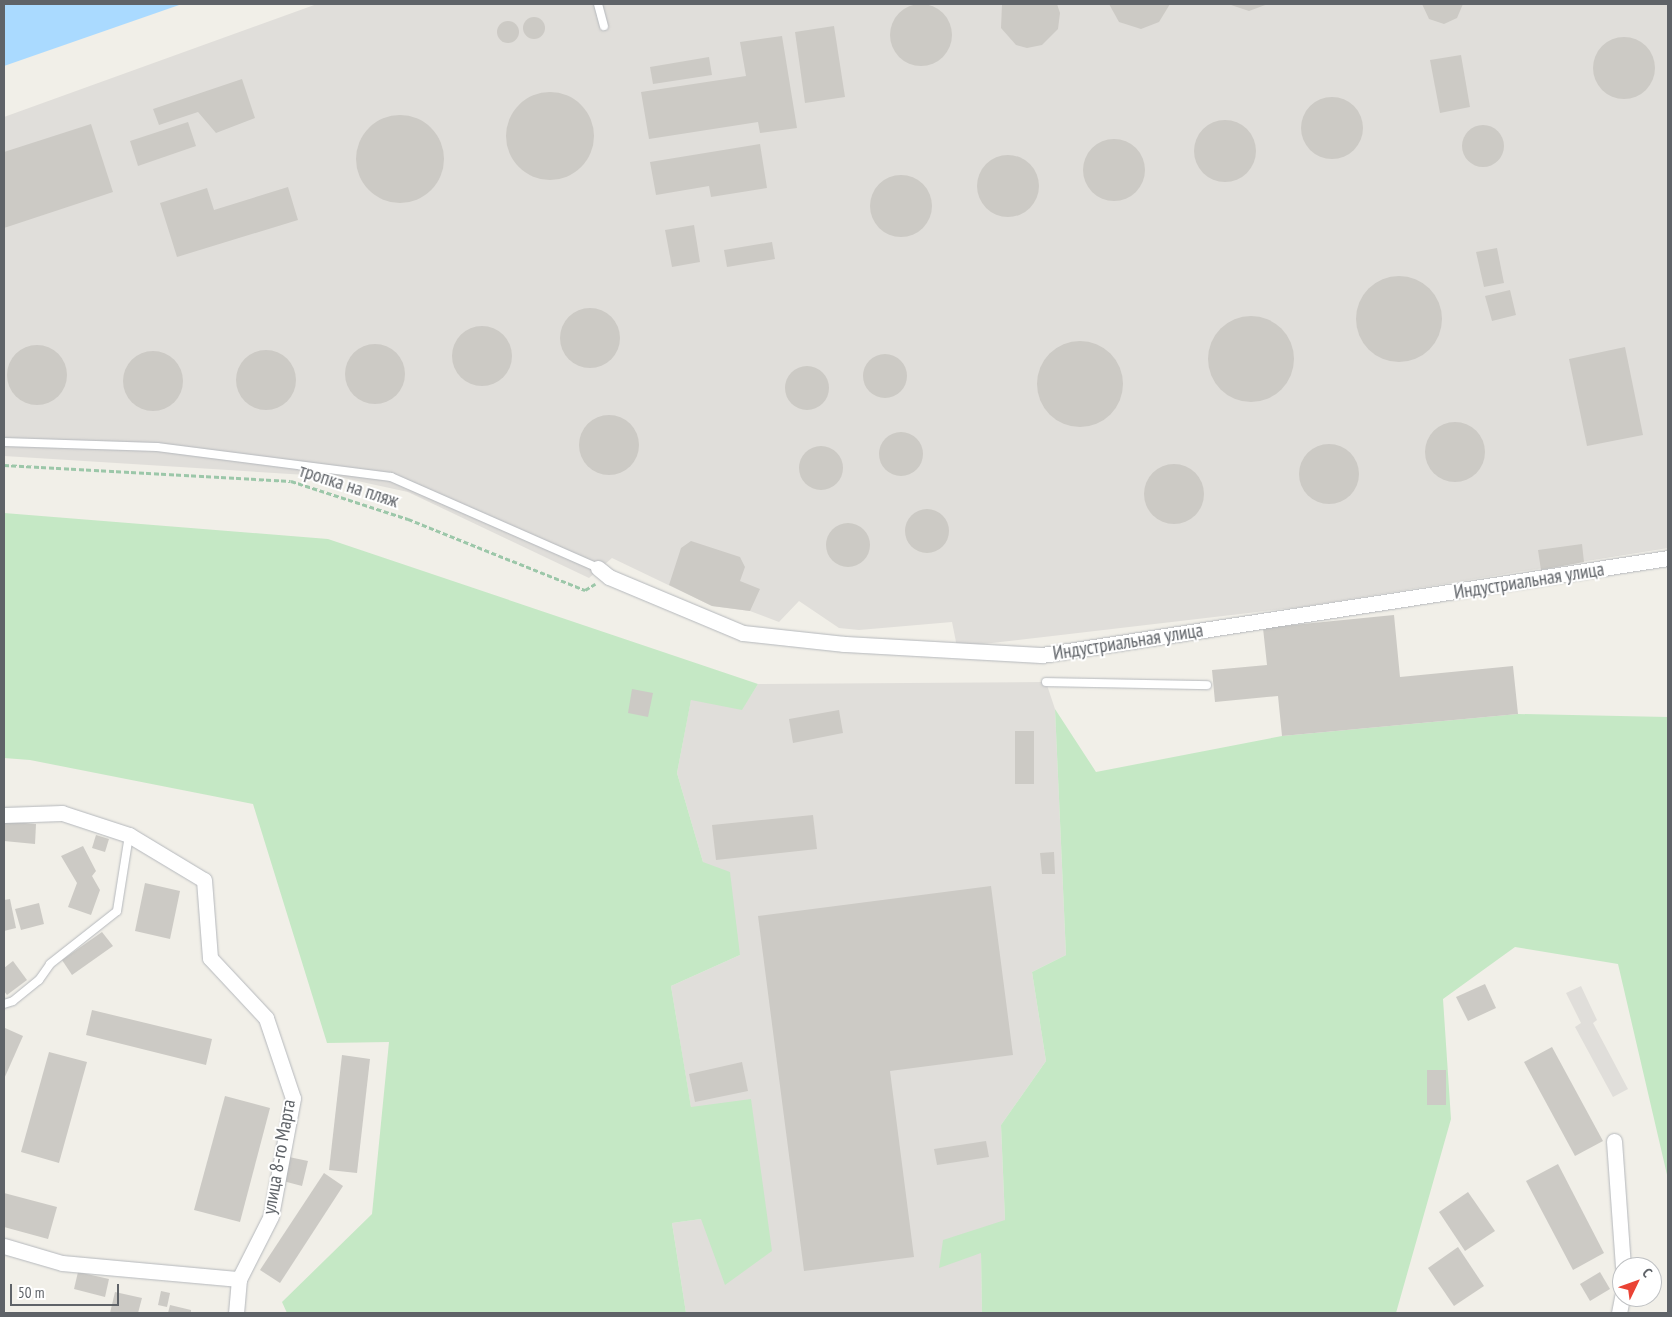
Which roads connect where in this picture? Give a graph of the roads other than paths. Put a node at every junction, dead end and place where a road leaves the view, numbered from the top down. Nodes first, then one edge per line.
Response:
1 (598, 4) edge
2 (604, 26) dead end
3 (4, 442) edge
4 (1668, 558) edge
5 (604, 572) joint
6 (1046, 682) dead end
7 (1208, 685) dead end
8 (4, 815) edge
9 (129, 835) junction
10 (4, 1004) edge
11 (1614, 1141) dead end
12 (4, 1246) edge
13 (1622, 1257) edge
14 (238, 1278) junction
15 (236, 1313) edge

1 - 2 lane
3 - 5 lane
4 - 5 street, Индустриальная улица
6 - 7 lane
8 - 9 street, улица 8-го Марта
9 - 10 lane
9 - 14 street, улица 8-го Марта
11 - 13 street
12 - 14 street
14 - 15 street

